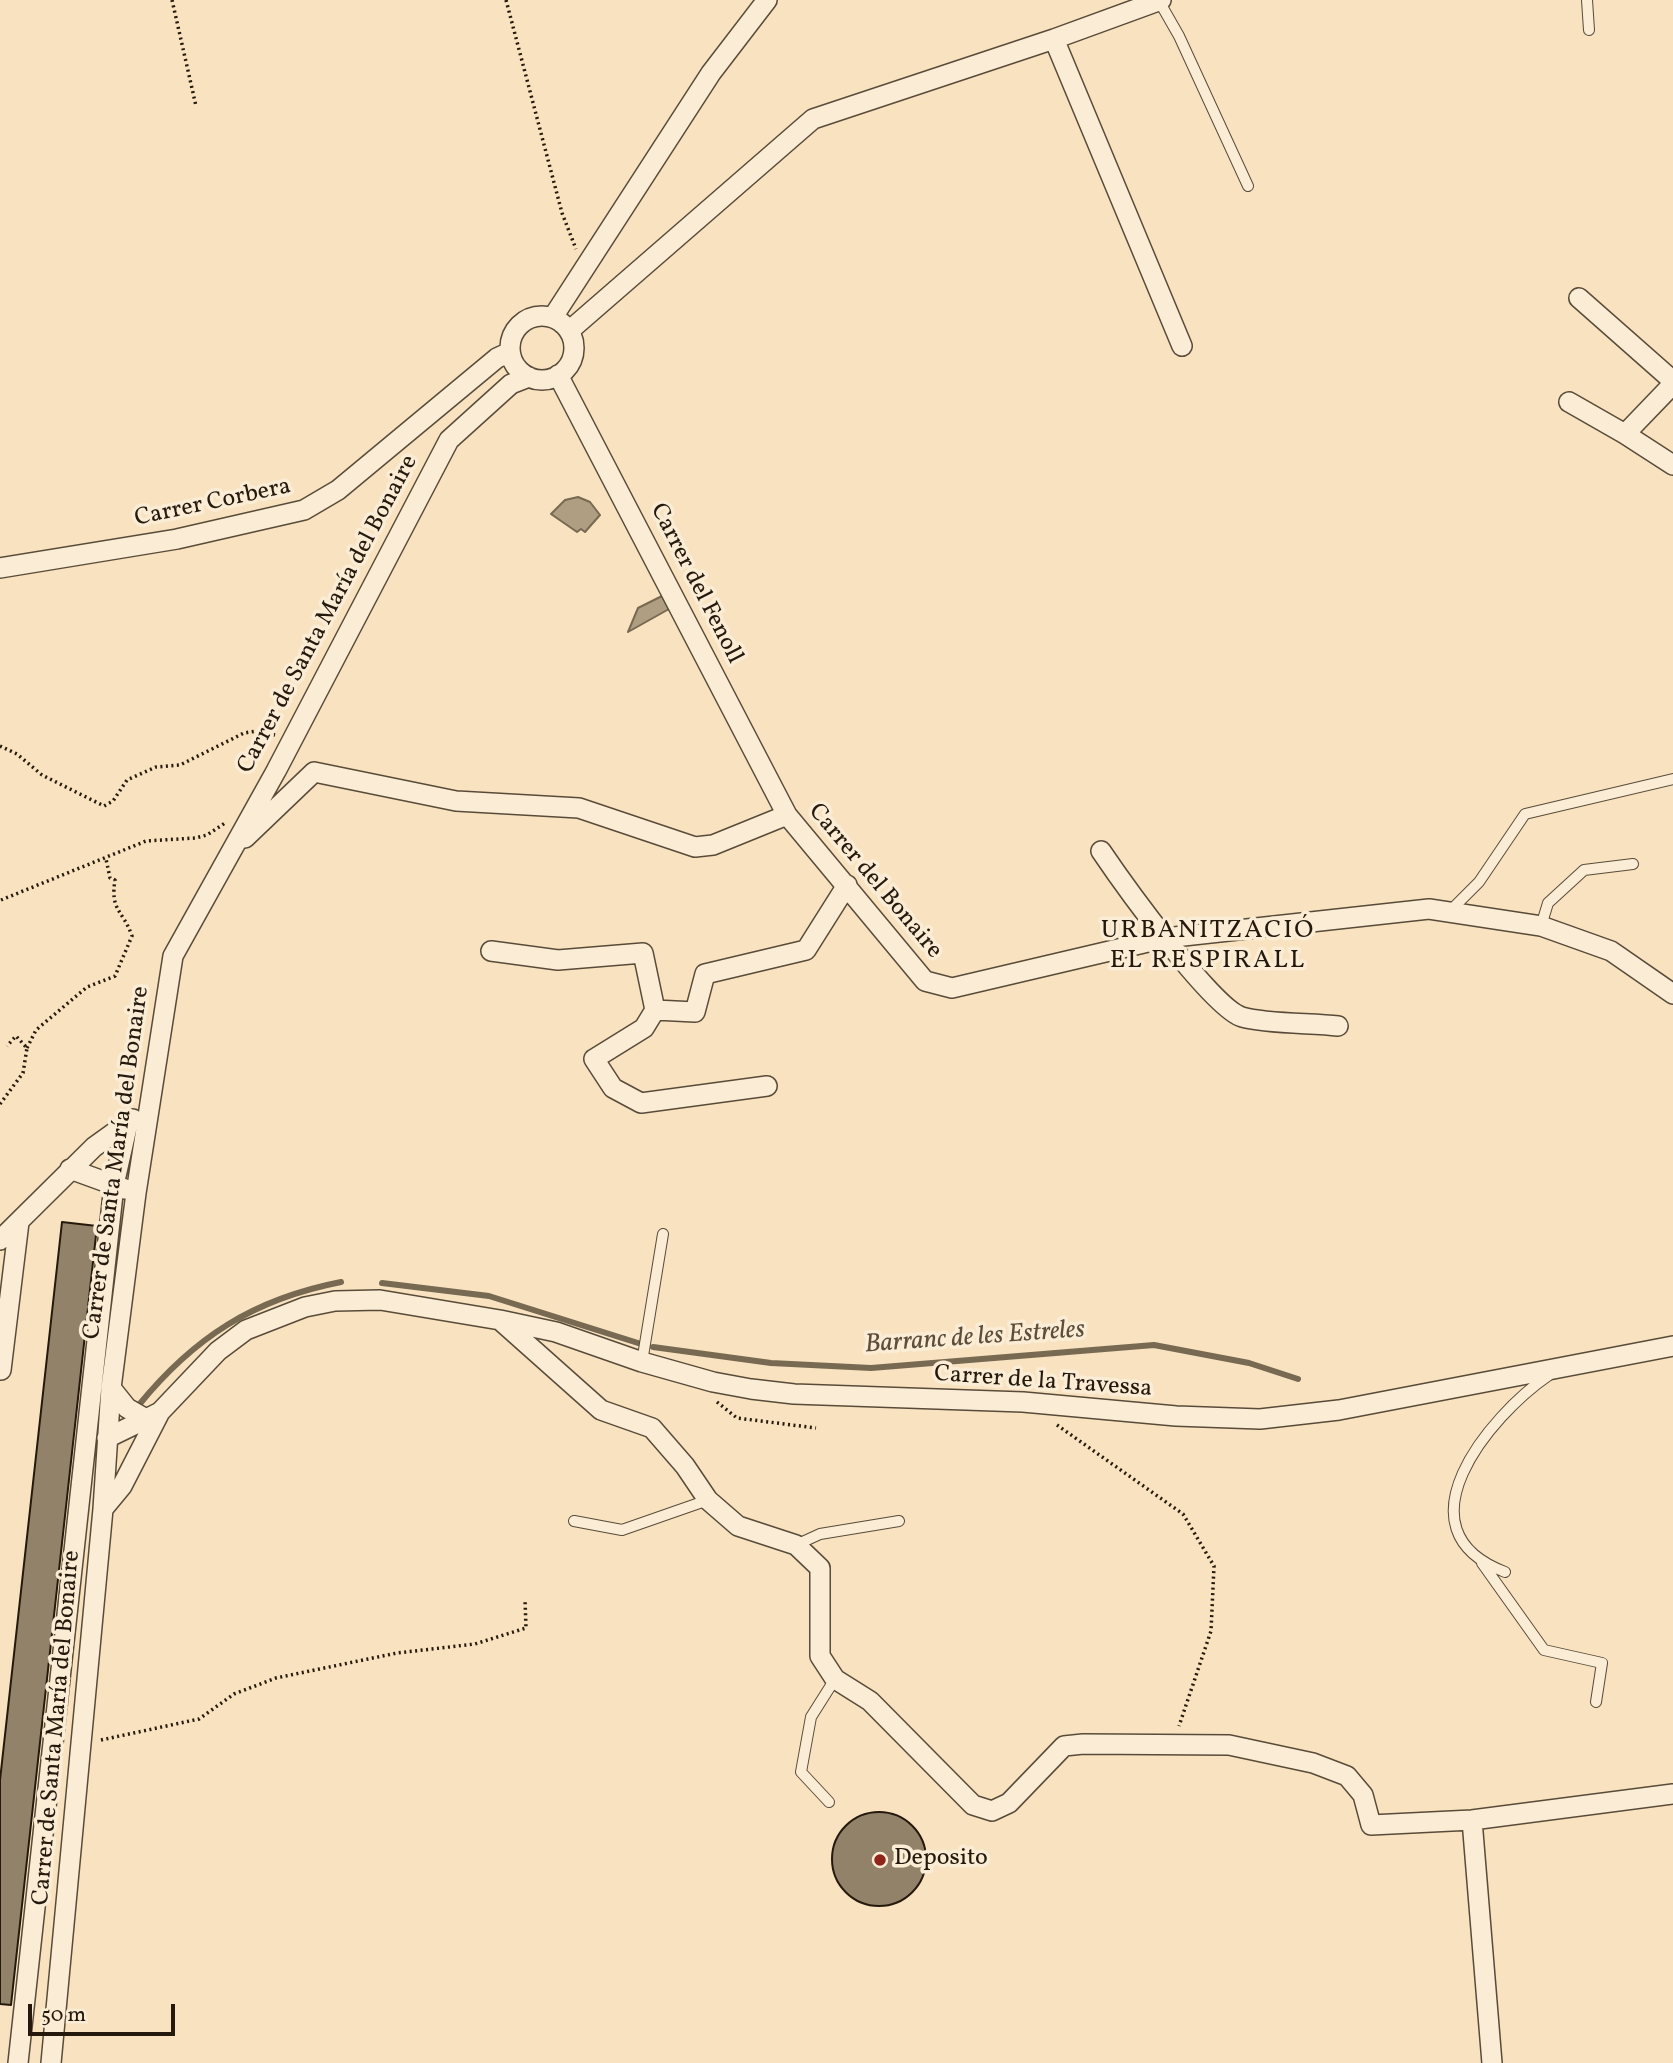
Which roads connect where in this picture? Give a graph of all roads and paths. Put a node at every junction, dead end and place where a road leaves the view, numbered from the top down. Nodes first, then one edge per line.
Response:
1 (172, 0) edge
2 (506, 0) edge
3 (767, 0) edge
4 (1160, 0) edge
5 (1587, 0) edge
6 (1589, 30) dead end
7 (1054, 39) junction
8 (196, 106) dead end
9 (1248, 186) dead end
10 (583, 271) junction
11 (1579, 298) dead end
12 (553, 317) junction
13 (569, 331) junction
14 (1182, 346) dead end
15 (510, 352) junction
16 (558, 375) junction
17 (529, 377) junction
18 (1673, 382) edge
19 (1569, 402) dead end
20 (1625, 434) junction
21 (1673, 465) edge
22 (0, 568) edge
23 (294, 737) junction
24 (0, 746) edge
25 (1673, 779) edge
26 (787, 815) junction
27 (250, 817) junction
28 (1101, 850) dead end
29 (228, 855) junction
30 (106, 859) junction
31 (1633, 864) dead end
32 (846, 885) junction
33 (1, 901) edge
34 (1451, 910) junction
35 (1541, 926) junction
36 (1165, 938) junction
37 (491, 951) dead end
38 (1673, 993) edge
39 (655, 1010) junction
40 (1338, 1026) dead end
41 (7, 1046) dead end
42 (27, 1048) junction
43 (767, 1086) dead end
44 (0, 1104) edge
45 (149, 1107) junction
46 (128, 1123) junction
47 (70, 1170) junction
48 (114, 1185) junction
49 (136, 1193) junction
50 (19, 1222) junction
51 (663, 1234) dead end
52 (0, 1240) edge
53 (500, 1320) junction
54 (1673, 1346) edge
55 (642, 1362) junction
56 (1562, 1367) junction
57 (0, 1375) edge
58 (713, 1382) junction
59 (111, 1388) junction
60 (1023, 1402) junction
61 (153, 1416) junction
62 (816, 1428) dead end
63 (107, 1443) junction
64 (141, 1447) junction
65 (708, 1500) junction
66 (103, 1509) junction
67 (574, 1521) dead end
68 (899, 1521) dead end
69 (796, 1545) junction
70 (1482, 1563) junction
71 (1506, 1572) dead end
72 (526, 1600) dead end
73 (835, 1679) junction
74 (1596, 1702) dead end
75 (81, 1744) junction
76 (1173, 1744) junction
77 (1673, 1794) edge
78 (829, 1802) dead end
79 (1472, 1820) junction
80 (18, 2063) edge
81 (51, 2063) edge
82 (1492, 2063) edge

1 - 8 path
2 - 10 path
3 - 10 street
4 - 7 street
4 - 9 lane
5 - 6 lane
7 - 13 street
7 - 14 street
10 - 12 street
11 - 18 street
12 - 13 street
12 - 15 street
13 - 16 street
15 - 17 street
15 - 22 street, Carrer Corbera
16 - 17 street
16 - 26 street, Carrer del Fenoll
17 - 23 street, Carrer de Santa María del Bonaire
18 - 20 street
19 - 20 street
20 - 21 street
23 - 24 path
23 - 27 street, Carrer de Santa María del Bonaire
25 - 34 lane
26 - 29 street, Carrer del Bonaire
26 - 32 street, Carrer del Bonaire
27 - 29 street, Carrer de Santa María del Bonaire
27 - 30 path
28 - 36 street
29 - 45 street, Carrer de Santa María del Bonaire
30 - 33 path
30 - 42 path
31 - 35 lane
32 - 36 street, Carrer del Bonaire
32 - 39 street
34 - 35 street, Carrer del Bonaire
34 - 36 street, Carrer del Bonaire
35 - 38 street, Carrer del Bonaire
36 - 40 street
37 - 39 street
39 - 43 street
41 - 42 path
42 - 44 path
45 - 46 street
45 - 49 street, Carrer de Santa María del Bonaire
46 - 47 street
46 - 48 street
47 - 48 street
47 - 50 street
48 - 49 street
48 - 80 street
49 - 59 street, Carrer de Santa María del Bonaire
50 - 52 street
50 - 57 street
51 - 55 lane
53 - 55 street, Carrer de la Travessa
53 - 61 street, Carrer de la Travessa
53 - 65 street
54 - 56 street, Carrer de la Travessa
55 - 58 street, Carrer de la Travessa
56 - 60 street, Carrer de la Travessa
56 - 70 lane
58 - 60 street, Carrer de la Travessa
58 - 62 path
59 - 61 street
59 - 63 street, Carrer de Santa María del Bonaire
60 - 76 path
61 - 63 street, Carrer de la Travessa
61 - 64 street, Carrer de la Travessa
63 - 64 street
63 - 66 street, Carrer de Santa María del Bonaire
64 - 66 street, Carrer de la Travessa
65 - 67 lane
65 - 69 street
66 - 75 street, Carrer de Santa María del Bonaire
68 - 69 lane
69 - 73 street
70 - 71 lane
70 - 74 lane
72 - 75 path
73 - 76 street
73 - 78 lane
75 - 81 street, Carrer de Santa María del Bonaire
76 - 79 street
77 - 79 street
79 - 82 street

